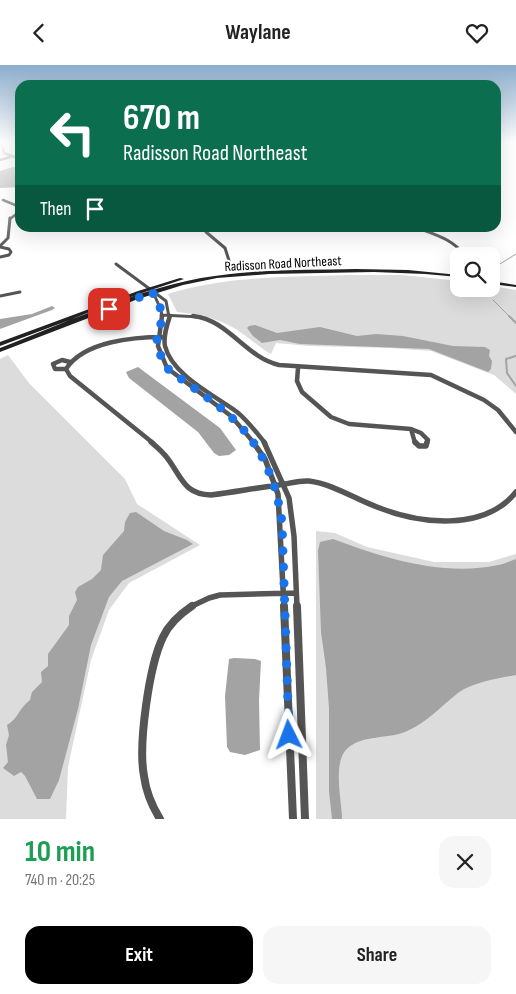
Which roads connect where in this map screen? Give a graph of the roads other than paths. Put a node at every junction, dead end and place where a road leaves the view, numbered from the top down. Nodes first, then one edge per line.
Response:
1 (3, 200) dead end
2 (15, 205) edge
3 (15, 214) edge
4 (206, 232) dead end
5 (426, 232) edge
6 (0, 247) edge
7 (458, 247) edge
8 (0, 257) edge
9 (116, 264) dead end
10 (232, 270) junction
11 (450, 272) edge
12 (450, 275) edge
13 (500, 279) edge
14 (516, 282) edge
15 (500, 283) edge
16 (516, 286) edge
17 (151, 291) junction
18 (20, 292) dead end
19 (0, 296) edge
20 (161, 315) junction
21 (170, 315) junction
22 (161, 337) junction
23 (0, 344) edge
24 (0, 350) edge
25 (70, 362) junction
26 (298, 367) junction
27 (66, 369) junction
28 (411, 429) dead end
29 (516, 431) edge
30 (283, 483) junction
31 (274, 485) junction
32 (516, 492) edge
33 (295, 593) junction
34 (284, 594) junction
35 (160, 819) edge
36 (293, 819) edge
37 (305, 819) edge

1 - 2 street
3 - 6 street
4 - 10 street
5 - 7 street
6 - 8 street
9 - 17 street
10 - 11 main road, Radisson Road Northeast
10 - 17 main road, Radisson Road Northeast
12 - 17 main road, Radisson Road Northeast
13 - 14 main road
15 - 16 main road
17 - 20 street
17 - 21 street
17 - 23 main road, Radisson Road Northeast
17 - 24 main road, Radisson Road Northeast
18 - 19 street
20 - 21 street
20 - 22 street
21 - 22 street
21 - 26 street
22 - 25 street
22 - 30 street
22 - 31 street
25 - 27 street
25 - 27 street
26 - 28 street
26 - 29 street
27 - 31 street
30 - 31 street
30 - 32 street
30 - 33 street
31 - 34 street
33 - 34 street
33 - 37 street
34 - 35 street
34 - 36 street

